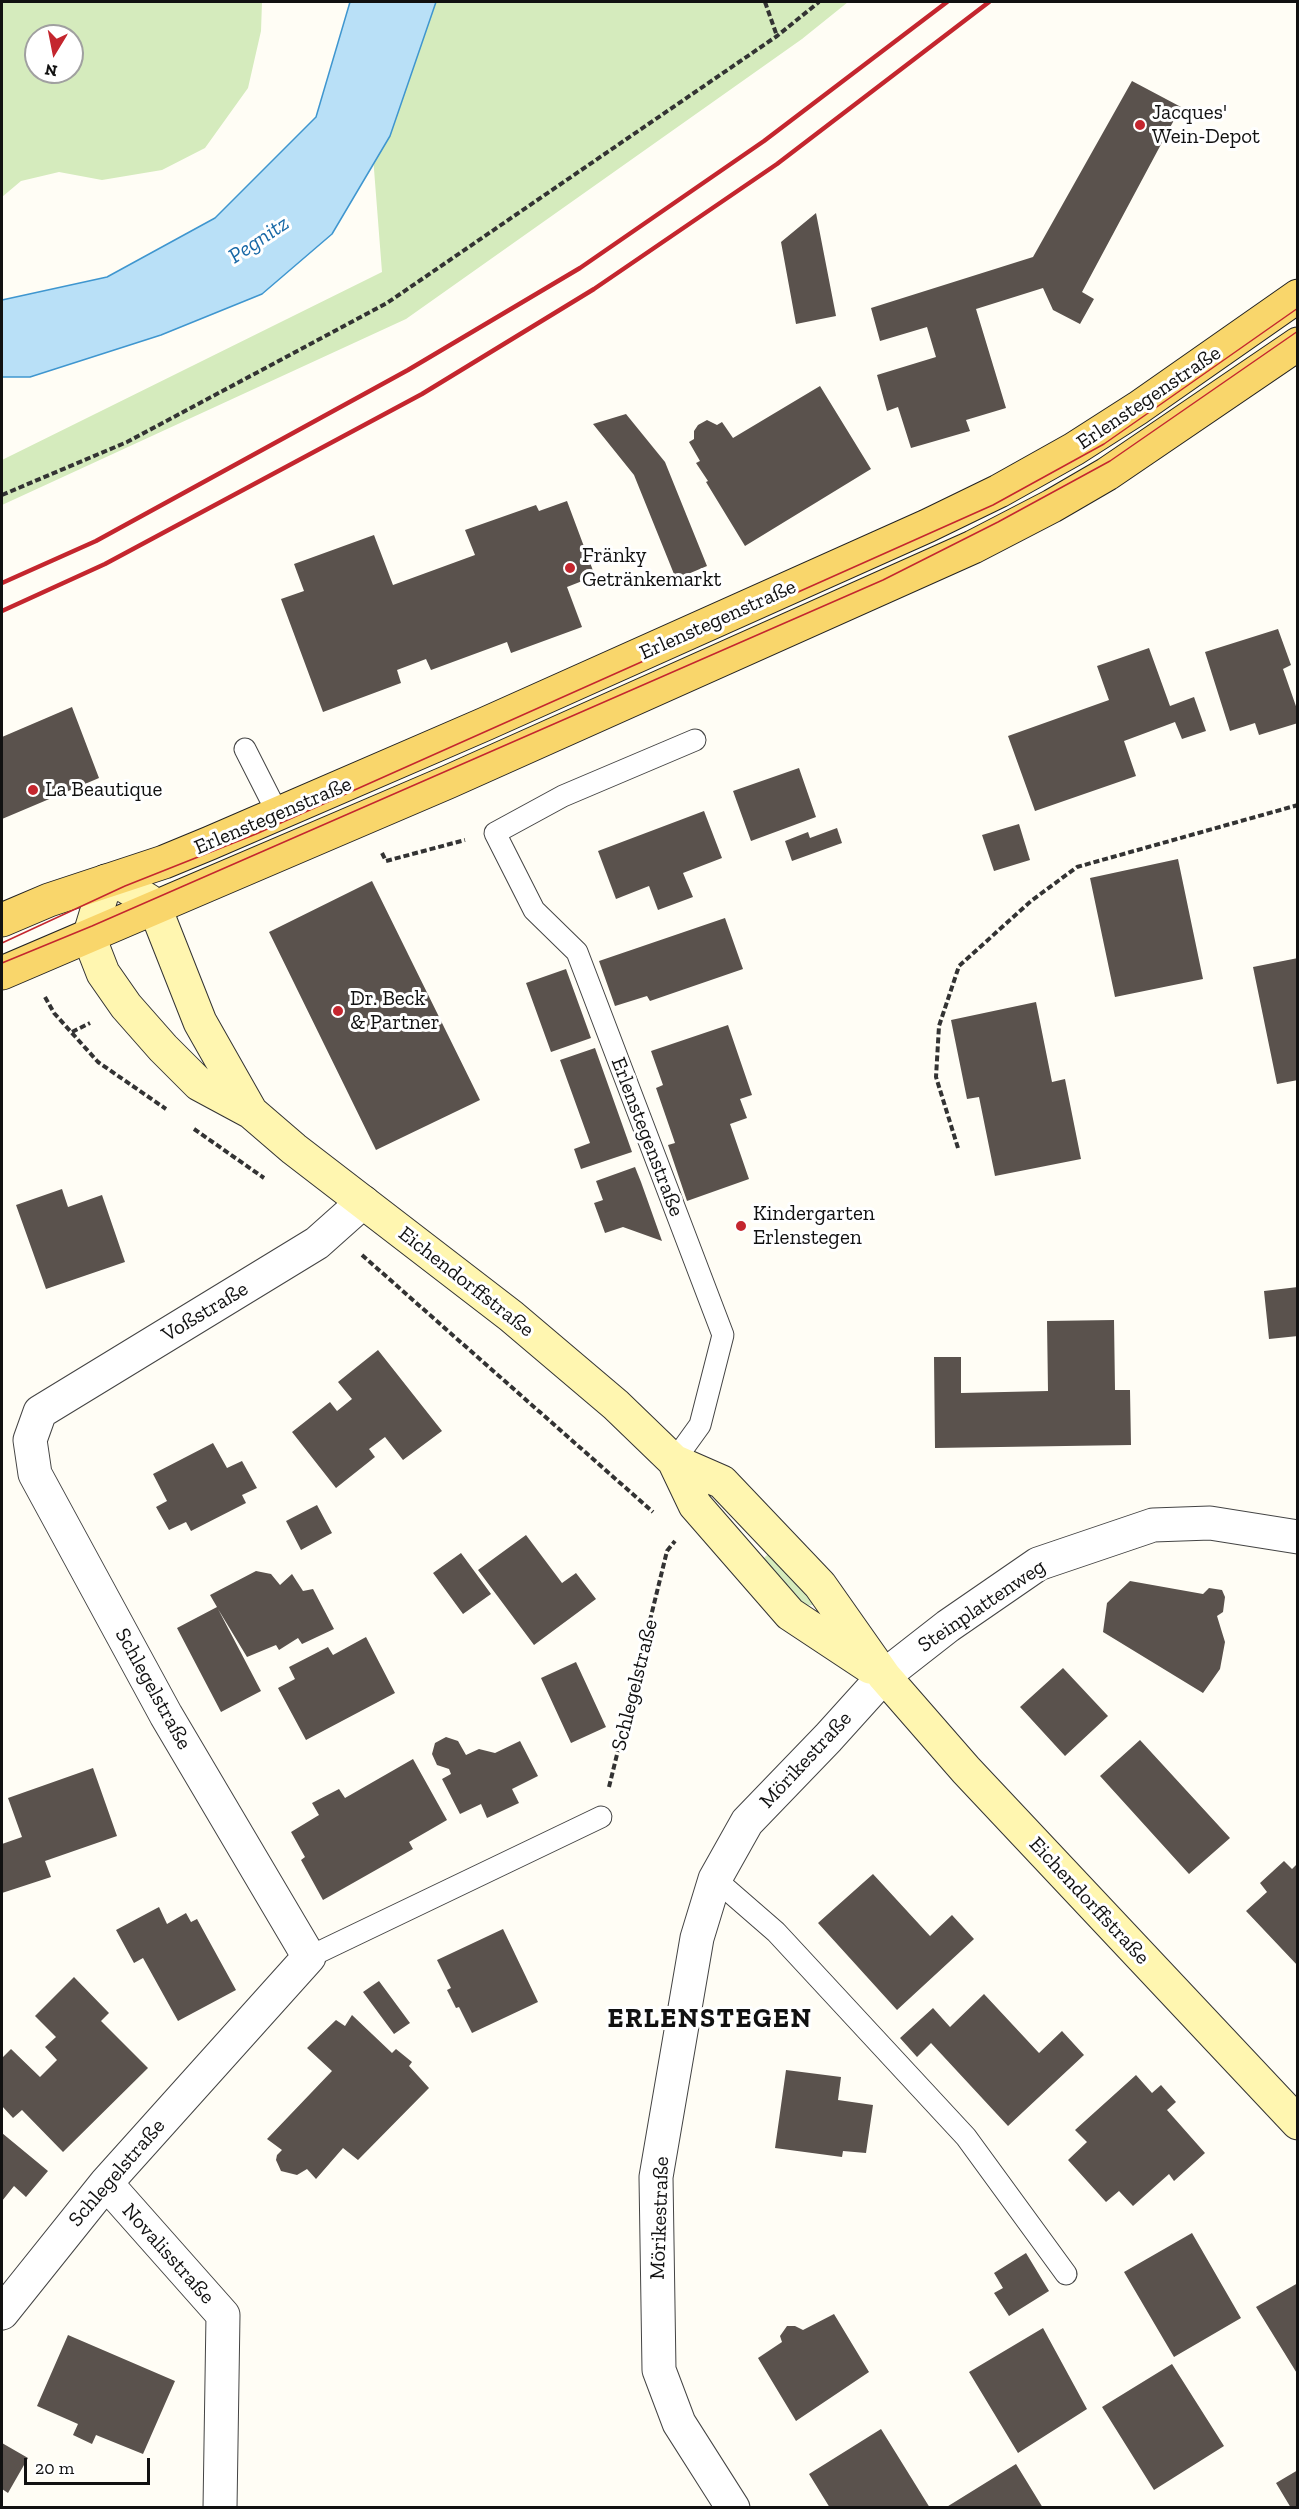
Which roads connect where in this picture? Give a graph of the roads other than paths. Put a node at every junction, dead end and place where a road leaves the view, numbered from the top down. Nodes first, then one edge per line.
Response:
1 (1298, 296) edge
2 (1298, 344) edge
3 (927, 526) junction
4 (944, 561) junction
5 (679, 638) junction
6 (696, 672) junction
7 (695, 740) dead end
8 (245, 749) dead end
9 (278, 814) junction
10 (106, 881) junction
11 (155, 908) junction
12 (2, 920) edge
13 (90, 937) junction
14 (13, 968) edge
15 (251, 1112) junction
16 (363, 1202) junction
17 (40, 1412) joint
18 (674, 1461) junction
19 (1298, 1537) edge
20 (884, 1676) junction
21 (601, 1817) road end
22 (715, 1879) junction
23 (309, 1957) junction
24 (1298, 2123) edge
25 (106, 2183) junction
26 (1066, 2274) dead end
27 (2, 2313) edge
28 (220, 2508) edge
29 (733, 2508) edge

1 - 3 main road, Erlenstegenstraße
2 - 4 main road, Erlenstegenstraße
3 - 4 lane
3 - 5 main road, Erlenstegenstraße
4 - 6 main road, Erlenstegenstraße
5 - 6 lane
5 - 9 main road, Erlenstegenstraße
6 - 11 main road, Erlenstegenstraße
7 - 18 lane, Erlenstegenstraße
8 - 9 lane
9 - 10 main road, Erlenstegenstraße
10 - 11 street
10 - 12 main road, Erlenstegenstraße
10 - 13 street
11 - 13 main road, Erlenstegenstraße
11 - 15 street, Eichendorffstraße
13 - 14 main road, Erlenstegenstraße
13 - 15 street, Eichendorffstraße
15 - 16 street, Eichendorffstraße
16 - 17 street, Voßstraße
16 - 18 street, Eichendorffstraße
17 - 23 street, Schlegelstraße
18 - 20 street, Eichendorffstraße
19 - 20 street, Steinplattenweg
20 - 22 street, Mörikestraße
20 - 24 street, Eichendorffstraße
21 - 23 lane, Schlegelstraße
22 - 26 lane
22 - 29 street, Mörikestraße
23 - 25 street, Schlegelstraße
25 - 27 street, Schlegelstraße
25 - 28 street, Novalisstraße

